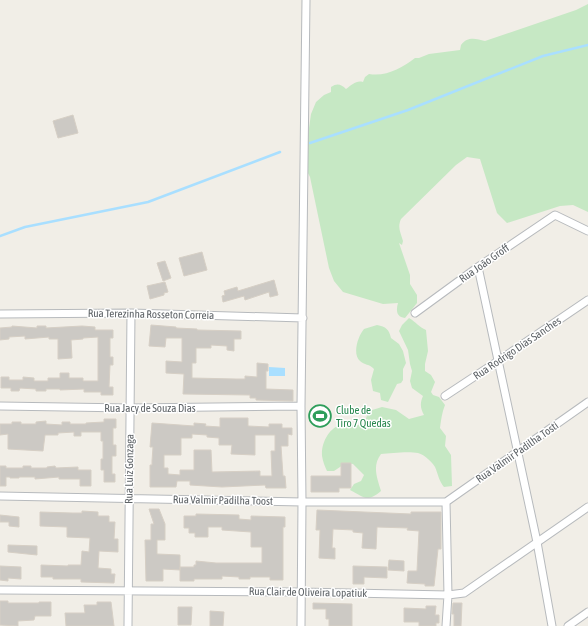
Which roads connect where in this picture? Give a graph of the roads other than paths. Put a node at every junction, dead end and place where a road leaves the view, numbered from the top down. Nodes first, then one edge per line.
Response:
1 (306, 0) edge
2 (588, 231) edge
3 (478, 267) junction
4 (588, 300) edge
5 (131, 313) junction
6 (415, 313) dead end
7 (0, 314) edge
8 (302, 318) junction
9 (498, 361) junction
10 (445, 396) dead end
11 (588, 402) edge
12 (0, 406) edge
13 (301, 406) junction
14 (130, 408) junction
15 (517, 450) junction
16 (0, 496) edge
17 (129, 498) junction
18 (302, 502) junction
19 (446, 502) junction
20 (588, 507) edge
21 (537, 542) junction
22 (0, 590) edge
23 (128, 591) junction
24 (301, 592) junction
25 (448, 595) junction
26 (588, 612) edge
27 (128, 626) edge
28 (301, 626) edge
29 (446, 626) edge
30 (552, 626) edge
31 (568, 626) edge

1 - 8 street
2 - 3 street, Rua João Groff
3 - 6 street, Rua João Groff
3 - 9 street
4 - 9 street, Rua Rodrigo Dias Sanches
5 - 7 street, Rua Terezinha Rosseton Correia
5 - 8 street, Rua Terezinha Rosseton Correia
5 - 14 street, Rua Luiz Gonzaga
8 - 13 street
9 - 10 street, Rua Rodrigo Dias Sanches
9 - 15 street
11 - 15 street, Rua Valmir Padilha Tosti
12 - 14 street, Rua Jacy de Souza Dias
13 - 14 street, Rua Jacy de Souza Dias
13 - 18 street
14 - 17 street, Rua Luiz Gonzaga
15 - 19 street, Rua Valmir Padilha Tosti
15 - 21 street
16 - 17 street, Rua Valmir Padilha Toost
17 - 18 street, Rua Valmir Padilha Toost
17 - 23 street, Rua Luiz Gonzaga
18 - 19 street, Rua Valmir Padilha Toost
18 - 24 street
19 - 25 street
20 - 21 street, Rua Clair de Oliveira Lopatiuk
21 - 25 street, Rua Clair de Oliveira Lopatiuk
21 - 30 street
22 - 23 street, Rua Clair de Oliveira Lopatiuk
23 - 24 street, Rua Clair de Oliveira Lopatiuk
23 - 27 street, Rua Luiz Gonzaga
24 - 25 street, Rua Clair de Oliveira Lopatiuk
24 - 28 street
25 - 29 street
26 - 31 street

